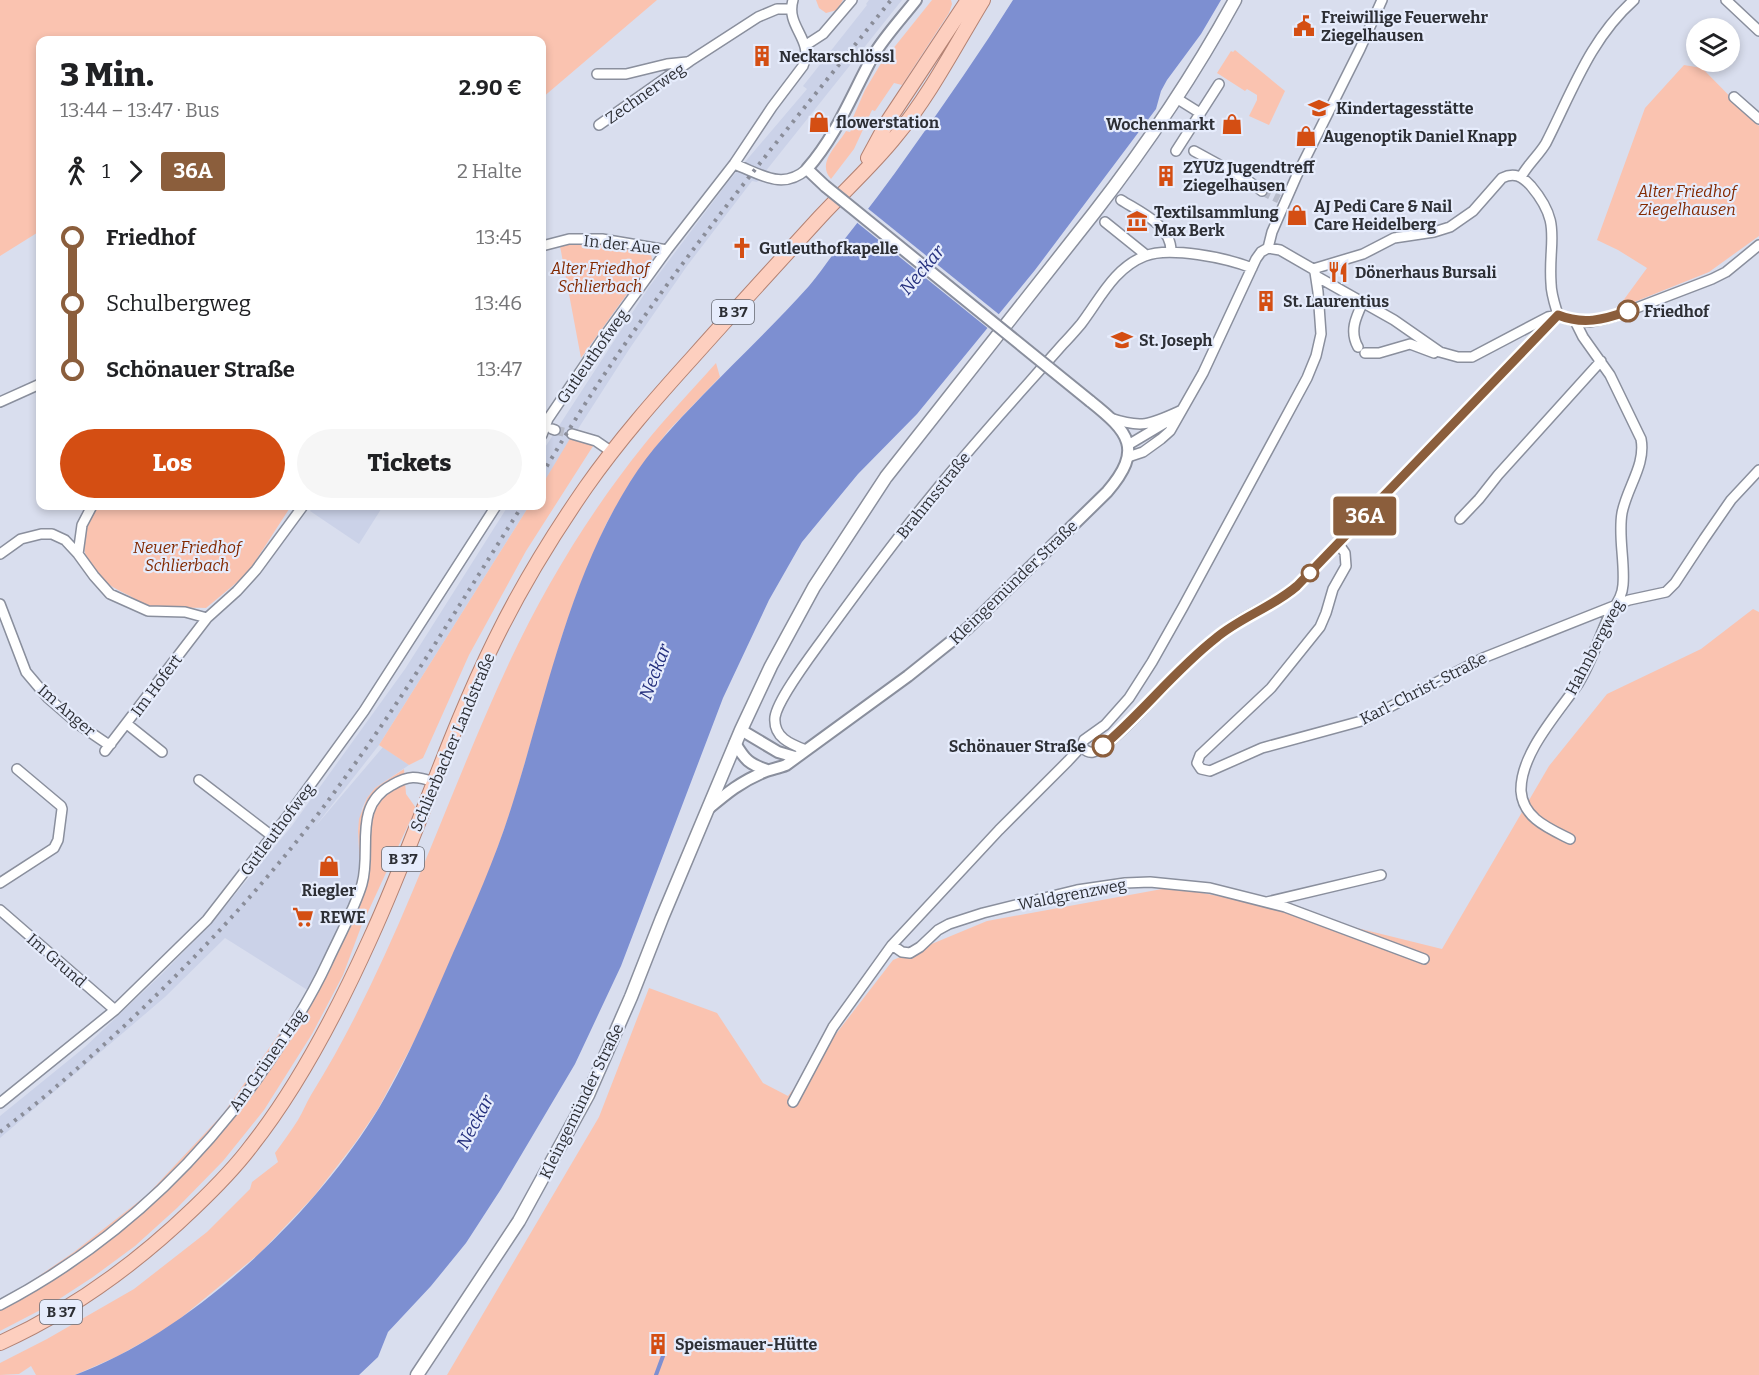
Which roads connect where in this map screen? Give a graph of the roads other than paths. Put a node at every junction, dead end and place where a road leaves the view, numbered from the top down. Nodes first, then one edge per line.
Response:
1 (852, 0) edge
2 (916, 0) edge
3 (983, 0) edge
4 (1235, 0) edge
5 (1382, 0) edge
6 (1634, 0) edge
7 (1726, 0) edge
8 (965, 2) edge
9 (792, 4) edge
10 (1759, 31) edge
11 (806, 45) junction
12 (690, 62) junction
13 (597, 74) dead end
14 (1219, 84) dead end
15 (1734, 97) dead end
16 (1176, 98) junction
17 (1200, 113) junction
18 (1759, 119) edge
19 (600, 125) dead end
20 (1176, 151) dead end
21 (1194, 151) dead end
22 (734, 164) junction
23 (807, 169) junction
24 (859, 176) junction
25 (1521, 177) junction
26 (1262, 191) tunnel mouth
27 (1121, 200) dead end
28 (1105, 222) dead end
29 (546, 245) edge
30 (1759, 245) edge
31 (1268, 248) junction
32 (667, 250) junction
33 (1171, 251) junction
34 (1146, 255) junction
35 (1252, 268) junction
36 (1314, 272) junction
37 (1363, 302) junction
38 (1558, 315) junction
39 (1575, 321) junction
40 (1440, 352) junction
41 (1601, 361) junction
42 (36, 386) edge
43 (0, 402) edge
44 (1182, 410) junction
45 (546, 417) edge
46 (1110, 417) junction
47 (572, 434) tunnel mouth
48 (1128, 445) junction
49 (612, 452) junction
50 (1128, 458) junction
51 (1759, 470) edge
52 (90, 510) edge
53 (300, 510) edge
54 (493, 510) edge
55 (1460, 519) dead end
56 (1338, 543) junction
57 (0, 554) edge
58 (78, 554) junction
59 (0, 604) edge
60 (1617, 604) junction
61 (207, 618) junction
62 (127, 724) junction
63 (741, 730) junction
64 (735, 743) junction
65 (1081, 747) junction
66 (108, 748) joint
67 (806, 750) junction
68 (162, 752) dead end
69 (795, 757) junction
70 (17, 769) dead end
71 (767, 770) junction
72 (199, 780) dead end
73 (435, 782) junction
74 (708, 809) junction
75 (272, 836) junction
76 (1570, 839) dead end
77 (1381, 875) dead end
78 (0, 883) edge
79 (1264, 902) junction
80 (0, 910) edge
81 (892, 945) junction
82 (1424, 959) dead end
83 (115, 1011) junction
84 (793, 1102) dead end
85 (0, 1103) edge
86 (0, 1298) edge
87 (10, 1300) junction
88 (0, 1305) edge
89 (0, 1343) edge
90 (417, 1375) edge

1 - 11 street
2 - 23 street
3 - 24 main road, Schlierbacher Landstraße / B 37
4 - 16 main road, Kleingemünder Straße
5 - 31 street
6 - 25 street
7 - 10 street
8 - 24 main road, Schlierbacher Landstraße / B 37
9 - 11 street
9 - 12 street, Zechnerweg
11 - 22 street, In der Aue
12 - 13 street, Zechnerweg
12 - 19 street, Zechnerweg
14 - 17 street
15 - 18 street
16 - 17 street
16 - 63 main road, Kleingemünder Straße
17 - 20 street
21 - 26 street
22 - 23 street
22 - 32 street, In der Aue
23 - 46 street, bridge
24 - 49 main road, Schlierbacher Landstraße / B 37
25 - 36 street
25 - 38 street
27 - 33 street
28 - 34 street
29 - 32 street, In der Aue
30 - 39 street
31 - 35 street
31 - 36 street
32 - 45 street, Gutleuthofweg
33 - 34 street, Brahmsstraße
33 - 35 street, Brahmsstraße
34 - 67 street, Brahmsstraße
35 - 44 street
36 - 37 street
36 - 65 street
37 - 40 street
37 - 40 street
38 - 39 street
38 - 40 street
38 - 56 street
39 - 41 street, Hahnbergweg
41 - 55 street
41 - 60 street, Hahnbergweg
42 - 43 street
44 - 46 street
44 - 48 street
44 - 50 street
46 - 48 street
47 - 49 street
48 - 50 street, Kleingemünder Straße
49 - 73 main road, Schlierbacher Landstraße / B 37
50 - 67 street, Kleingemünder Straße
51 - 60 street, Karl-Christ-Straße
52 - 58 street
53 - 61 street, Im Hofert
54 - 75 street, Gutleuthofweg
56 - 60 street, Karl-Christ-Straße
56 - 65 street
57 - 58 street
58 - 61 street
59 - 66 street, Im Anger
60 - 76 street, Hahnbergweg
61 - 62 street, Im Hofert
62 - 66 street, Im Hofert
62 - 68 street
63 - 64 main road, Kleingemünder Straße
63 - 69 street
64 - 71 street
64 - 74 main road, Kleingemünder Straße
65 - 81 street
67 - 69 street, Kleingemünder Straße
69 - 71 street, Kleingemünder Straße
70 - 78 street
71 - 74 street, Kleingemünder Straße
72 - 75 street
73 - 87 street, Am Grünen Hag
73 - 89 main road, Schlierbacher Landstraße / B 37
74 - 90 main road, Kleingemünder Straße
75 - 83 street, Gutleuthofweg
77 - 79 street, Waldgrenzweg
79 - 81 street, Waldgrenzweg
79 - 82 street, Waldgrenzweg
80 - 83 street, Im Grund
81 - 84 street
83 - 85 street, Gutleuthofweg
86 - 87 street
87 - 88 street, Am Grünen Hag

